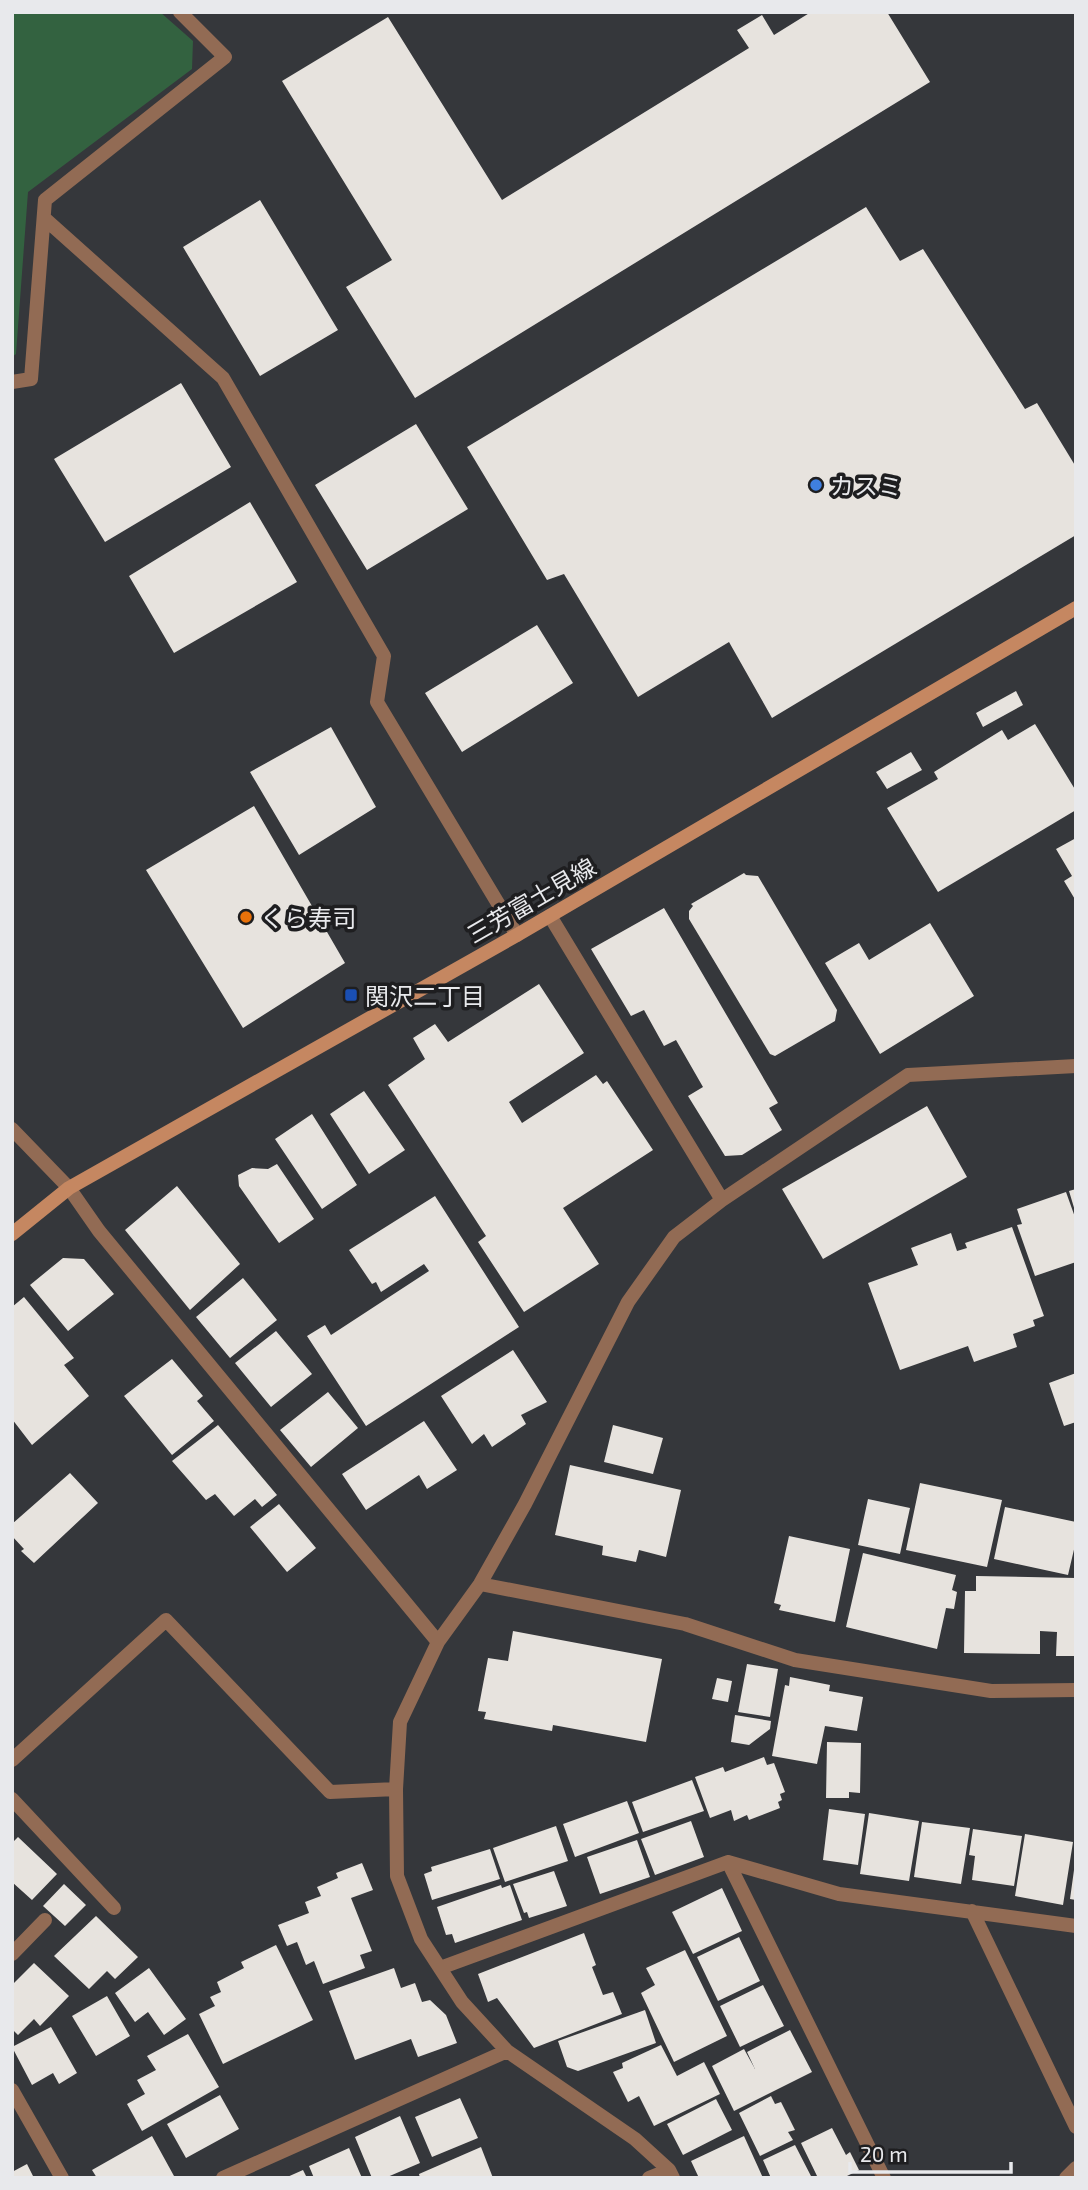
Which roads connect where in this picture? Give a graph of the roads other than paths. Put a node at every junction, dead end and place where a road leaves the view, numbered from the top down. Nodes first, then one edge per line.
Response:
1 (180, 12) edge
2 (44, 218) junction
3 (12, 382) edge
4 (1076, 608) edge
5 (550, 916) junction
6 (517, 935) junction
7 (1076, 1066) edge
8 (12, 1129) edge
9 (69, 1188) junction
10 (722, 1200) junction
11 (12, 1234) edge
12 (480, 1584) junction
13 (438, 1642) junction
14 (1076, 1690) edge
15 (12, 1760) edge
16 (396, 1789) junction
17 (12, 1799) edge
18 (728, 1862) junction
19 (114, 1908) dead end
20 (972, 1911) junction
21 (45, 1920) dead end
22 (1076, 1927) edge
23 (12, 1954) edge
24 (440, 1968) junction
25 (507, 2051) junction
26 (12, 2090) edge
27 (1076, 2127) edge
28 (1076, 2168) edge
29 (671, 2174) edge
30 (62, 2178) edge
31 (223, 2178) edge
32 (649, 2178) edge
33 (884, 2178) edge
34 (1066, 2178) edge

1 - 2 street
2 - 3 street
2 - 6 street
4 - 5 main road, 三芳富士見線
5 - 6 main road, 三芳富士見線
5 - 10 street
6 - 9 main road, 三芳富士見線
7 - 10 street
8 - 9 street
9 - 11 main road, 三芳富士見線
9 - 13 street
10 - 12 street
12 - 13 street
12 - 14 street
13 - 16 street
15 - 16 street
16 - 24 street
17 - 19 street
18 - 20 street
18 - 24 street
18 - 33 street
20 - 22 street
20 - 27 street
21 - 23 street
24 - 25 street
25 - 29 street
25 - 31 street
26 - 30 street
28 - 34 street
29 - 32 street

